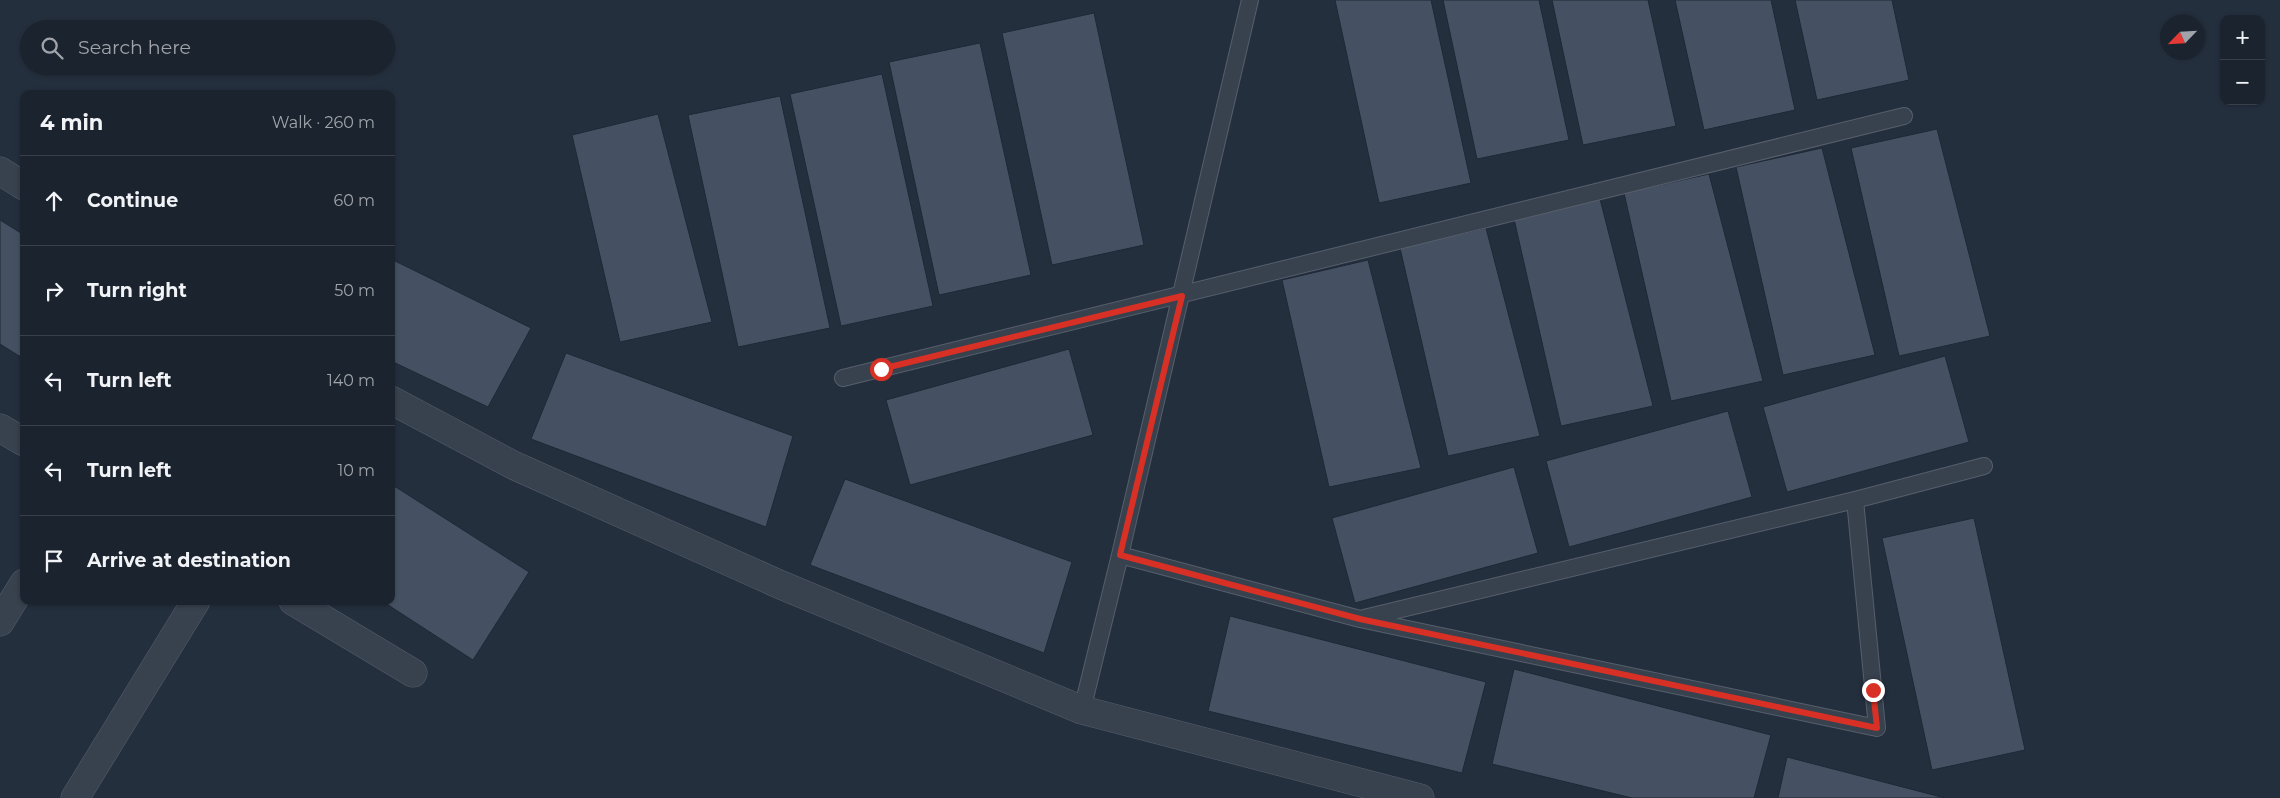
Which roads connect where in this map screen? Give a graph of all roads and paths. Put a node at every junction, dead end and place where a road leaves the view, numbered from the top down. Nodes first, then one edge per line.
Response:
1 (1250, 0) edge
2 (1904, 116) dead end
3 (0, 170) edge
4 (20, 183) edge
5 (1182, 296) junction
6 (843, 378) dead end
7 (395, 402) edge
8 (0, 428) edge
9 (20, 440) edge
10 (1984, 466) dead end
11 (1855, 500) junction
12 (1120, 555) junction
13 (20, 590) edge
14 (194, 605) edge
15 (300, 605) edge
16 (1360, 619) junction
17 (0, 622) edge
18 (413, 672) dead end
19 (1082, 710) junction
20 (75, 798) edge
21 (1420, 798) edge

1 - 5 lane
2 - 5 lane
3 - 4 street
5 - 6 lane
5 - 12 lane
7 - 19 street
8 - 9 street
10 - 11 lane
11 - 16 lane
11 - 16 lane
12 - 16 lane
12 - 19 lane
13 - 17 street
14 - 20 street
15 - 18 street
19 - 21 street

